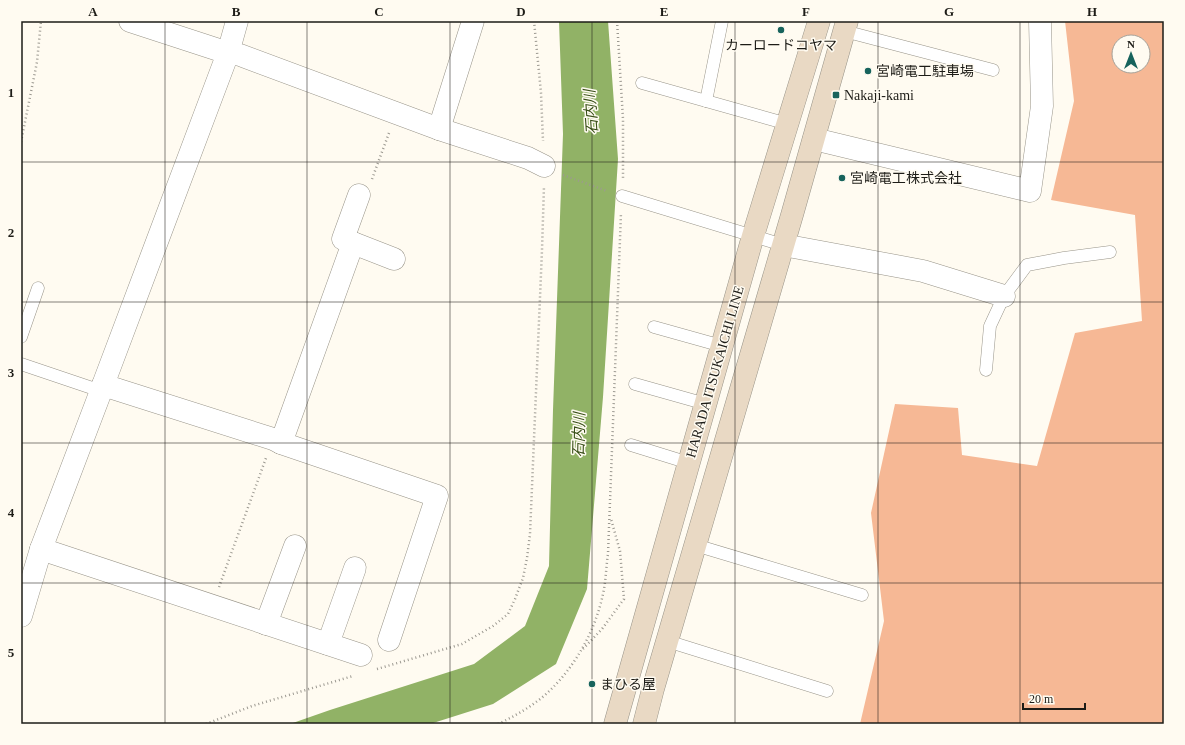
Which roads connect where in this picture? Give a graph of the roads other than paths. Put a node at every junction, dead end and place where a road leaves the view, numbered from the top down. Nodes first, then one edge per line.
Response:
1 (130, 21) edge
2 (238, 21) edge
3 (473, 21) edge
4 (722, 21) edge
5 (819, 21) edge
6 (1040, 21) edge
7 (846, 26) edge
8 (228, 53) junction
9 (993, 70) dead end
10 (642, 83) dead end
11 (706, 101) junction
12 (788, 124) junction
13 (439, 129) junction
14 (814, 138) junction
15 (551, 170) road end
16 (364, 190) road end
17 (622, 196) road end
18 (753, 236) junction
19 (353, 243) junction
20 (783, 245) junction
21 (1110, 252) dead end
22 (394, 259) dead end
23 (38, 288) dead end
24 (1004, 296) junction
25 (654, 327) dead end
26 (21, 337) edge
27 (722, 346) junction
28 (21, 364) edge
29 (986, 370) dead end
30 (635, 384) dead end
31 (102, 388) junction
32 (706, 404) junction
33 (277, 441) junction
34 (631, 445) dead end
35 (689, 463) junction
36 (695, 545) junction
37 (295, 546) dead end
38 (41, 549) junction
39 (355, 568) dead end
40 (862, 595) dead end
41 (21, 616) edge
42 (266, 624) junction
43 (390, 640) dead end
44 (667, 641) junction
45 (328, 644) junction
46 (368, 662) road end
47 (827, 691) dead end
48 (615, 724) edge
49 (644, 724) edge

1 - 8 street
2 - 8 street
3 - 13 street
4 - 11 lane
5 - 12 main road, HARADA ITSUKAICHI LINE
6 - 14 street
7 - 9 lane
7 - 14 main road, HARADA ITSUKAICHI LINE
8 - 13 street
8 - 31 street
10 - 11 lane
11 - 12 lane
12 - 18 main road, HARADA ITSUKAICHI LINE
13 - 15 street
14 - 20 main road, HARADA ITSUKAICHI LINE
16 - 19 street
17 - 18 lane
18 - 20 lane
18 - 27 main road, HARADA ITSUKAICHI LINE
19 - 22 street
19 - 33 street
20 - 24 street
20 - 36 main road, HARADA ITSUKAICHI LINE
21 - 24 lane
23 - 26 lane
24 - 29 lane
25 - 27 lane
27 - 32 main road, HARADA ITSUKAICHI LINE
28 - 31 lane
30 - 32 lane
31 - 33 street
31 - 38 street
32 - 35 main road, HARADA ITSUKAICHI LINE
33 - 43 street
34 - 35 lane
35 - 48 main road, HARADA ITSUKAICHI LINE
36 - 40 lane
36 - 44 main road, HARADA ITSUKAICHI LINE
37 - 42 street
38 - 41 street
38 - 42 street
39 - 45 street
42 - 45 street
44 - 47 lane
44 - 49 main road, HARADA ITSUKAICHI LINE
45 - 46 street

